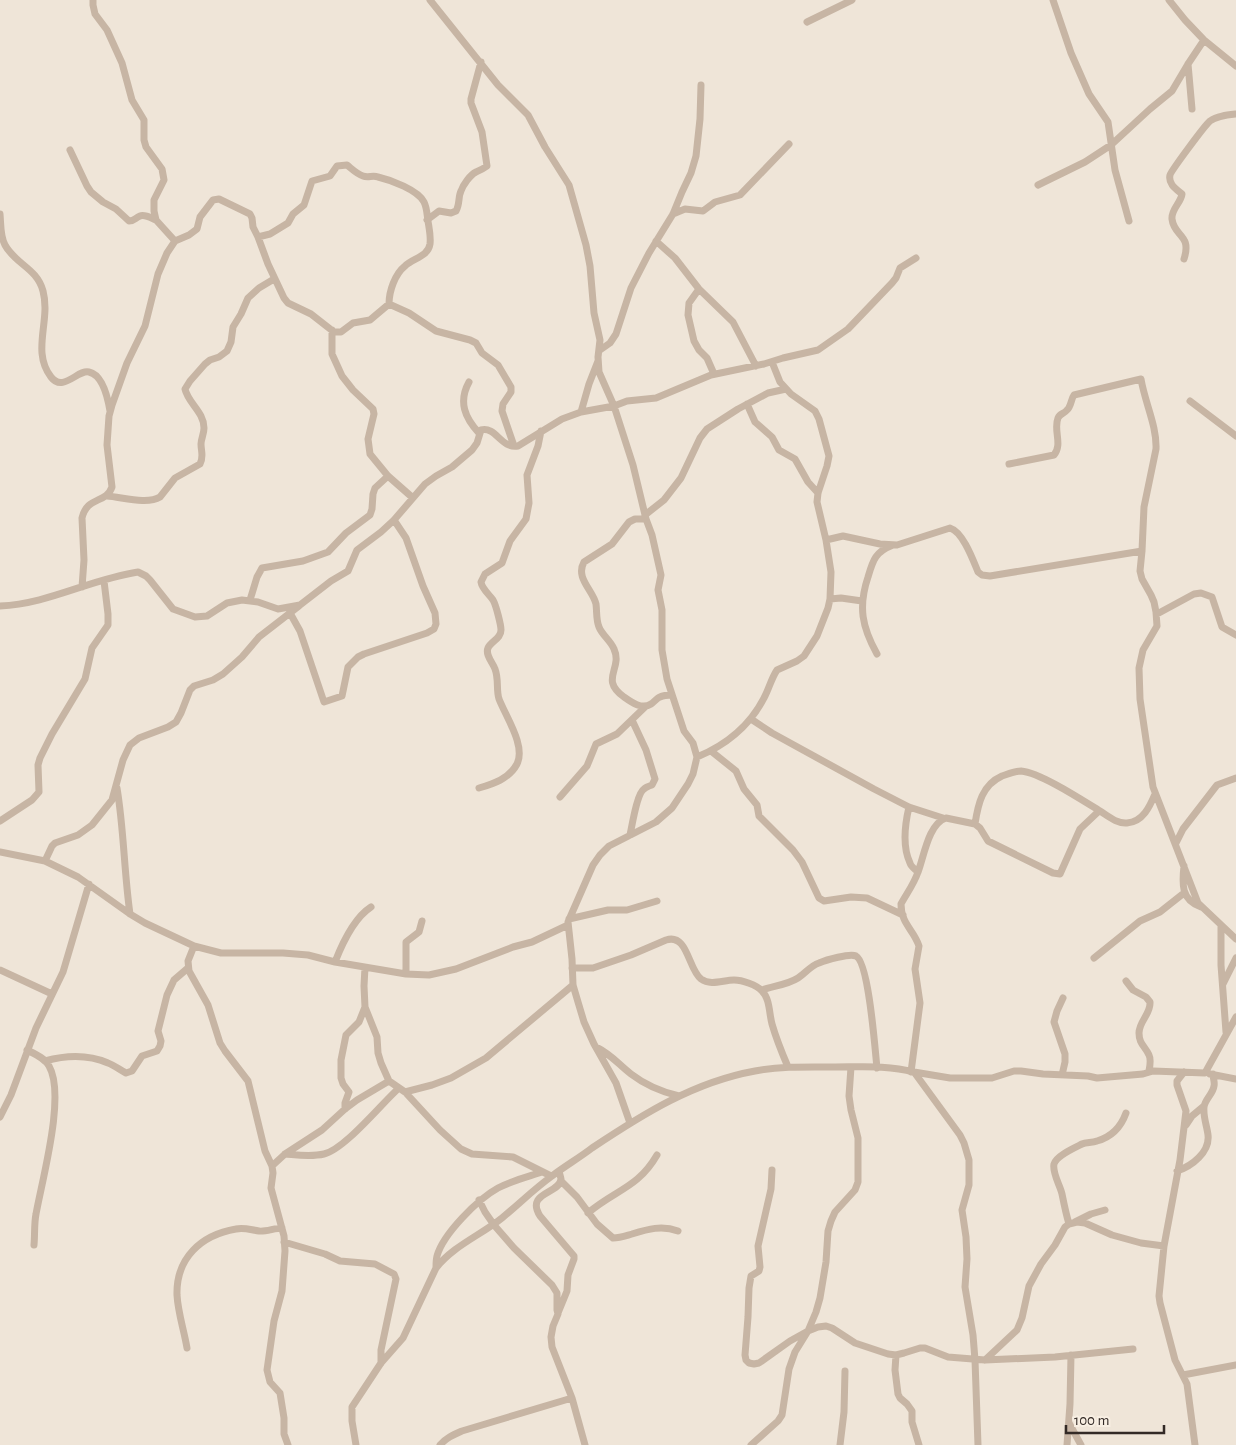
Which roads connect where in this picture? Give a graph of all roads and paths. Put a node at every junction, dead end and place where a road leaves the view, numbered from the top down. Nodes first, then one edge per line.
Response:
1 (93, 0) edge
2 (430, 0) edge
3 (852, 0) edge
4 (1053, 0) edge
5 (1169, 0) edge
6 (807, 22) dead end
7 (1204, 40) junction
8 (481, 62) junction
9 (1188, 64) junction
10 (1236, 66) edge
11 (701, 85) dead end
12 (1192, 109) dead end
13 (1236, 114) edge
14 (788, 144) dead end
15 (1111, 145) junction
16 (70, 150) dead end
17 (1038, 185) dead end
18 (0, 214) edge
19 (674, 214) junction
20 (156, 220) junction
21 (427, 220) junction
22 (1129, 221) dead end
23 (258, 236) junction
24 (175, 241) junction
25 (656, 241) junction
26 (916, 258) dead end
27 (1184, 259) dead end
28 (274, 279) junction
29 (699, 289) junction
30 (389, 304) junction
31 (332, 330) junction
32 (600, 350) junction
33 (598, 361) junction
34 (772, 362) junction
35 (756, 366) junction
36 (714, 374) junction
37 (469, 382) dead end
38 (786, 389) junction
39 (1190, 401) dead end
40 (747, 404) junction
41 (614, 406) junction
42 (110, 411) junction
43 (581, 412) junction
44 (541, 431) junction
45 (479, 433) junction
46 (1236, 436) edge
47 (514, 446) junction
48 (1009, 464) dead end
49 (388, 476) junction
50 (818, 493) junction
51 (106, 496) junction
52 (413, 498) junction
53 (646, 517) junction
54 (394, 520) junction
55 (826, 540) junction
56 (894, 545) junction
57 (1142, 551) junction
58 (104, 581) junction
59 (82, 586) junction
60 (830, 599) junction
61 (250, 600) junction
62 (862, 601) junction
63 (300, 605) junction
64 (0, 606) edge
65 (290, 613) junction
66 (1157, 614) junction
67 (1236, 635) edge
68 (877, 654) dead end
69 (672, 695) junction
70 (645, 707) junction
71 (751, 719) junction
72 (632, 720) junction
73 (711, 751) junction
74 (698, 757) junction
75 (1236, 778) edge
76 (116, 786) junction
77 (479, 788) dead end
78 (1154, 794) junction
79 (560, 797) dead end
80 (910, 807) junction
81 (1099, 811) junction
82 (944, 818) junction
83 (0, 821) edge
84 (976, 824) junction
85 (630, 835) junction
86 (1176, 843) junction
87 (0, 852) edge
88 (45, 861) junction
89 (1184, 865) junction
90 (918, 872) junction
91 (89, 884) junction
92 (1184, 893) junction
93 (657, 901) dead end
94 (372, 907) dead end
95 (1201, 907) junction
96 (130, 914) junction
97 (903, 915) junction
98 (422, 921) dead end
99 (569, 922) junction
100 (1221, 926) junction
101 (1236, 939) edge
102 (194, 946) junction
103 (1094, 958) dead end
104 (1236, 958) edge
105 (336, 962) junction
106 (365, 967) junction
107 (188, 968) junction
108 (572, 968) junction
109 (0, 970) edge
110 (406, 974) junction
111 (1126, 981) dead end
112 (1223, 984) junction
113 (573, 985) junction
114 (762, 990) junction
115 (52, 994) junction
116 (1063, 998) dead end
117 (365, 1007) junction
118 (1236, 1017) edge
119 (1226, 1032) junction
120 (596, 1047) junction
121 (27, 1050) junction
122 (45, 1061) junction
123 (788, 1067) junction
124 (851, 1067) junction
125 (877, 1068) junction
126 (1150, 1071) junction
127 (912, 1072) junction
128 (1184, 1072) junction
129 (1205, 1072) junction
130 (1213, 1074) junction
131 (1062, 1075) junction
132 (1236, 1079) edge
133 (389, 1081) junction
134 (402, 1090) junction
135 (679, 1096) junction
136 (1204, 1106) junction
137 (345, 1109) junction
138 (1126, 1113) dead end
139 (0, 1117) edge
140 (630, 1123) junction
141 (1185, 1126) junction
142 (285, 1154) junction
143 (657, 1155) dead end
144 (272, 1166) junction
145 (772, 1170) dead end
146 (559, 1171) junction
147 (1177, 1171) junction
148 (542, 1172) junction
149 (551, 1176) junction
150 (560, 1182) junction
151 (479, 1200) junction
152 (1105, 1210) dead end
153 (588, 1212) junction
154 (1072, 1223) junction
155 (494, 1225) junction
156 (282, 1228) junction
157 (678, 1231) dead end
158 (284, 1242) junction
159 (34, 1245) dead end
160 (1164, 1246) junction
161 (436, 1268) junction
162 (558, 1314) junction
163 (808, 1331) junction
164 (187, 1348) dead end
165 (1133, 1349) dead end
166 (896, 1355) junction
167 (1071, 1355) junction
168 (974, 1360) junction
169 (986, 1360) junction
170 (382, 1363) junction
171 (1236, 1365) edge
172 (845, 1371) dead end
173 (1183, 1375) junction
174 (572, 1398) junction
175 (1069, 1423) junction
176 (288, 1445) edge
177 (356, 1445) edge
178 (440, 1445) edge
179 (585, 1445) edge
180 (751, 1445) edge
181 (840, 1445) edge
182 (919, 1445) edge
183 (978, 1445) edge
184 (1067, 1445) edge
185 (1081, 1445) edge
186 (1195, 1445) edge

1 - 20 street
2 - 8 street
3 - 6 street
4 - 15 street
5 - 7 street
7 - 9 street
7 - 10 street
8 - 21 street
8 - 32 street
9 - 12 street
9 - 15 street
11 - 19 street
13 - 27 street
14 - 19 street
15 - 17 street
15 - 22 street
16 - 20 street
18 - 42 street
19 - 25 street
20 - 24 street
21 - 23 street
21 - 30 street
23 - 24 street
23 - 28 street
24 - 42 street
25 - 29 street
25 - 32 street
26 - 34 street
28 - 31 street
28 - 51 street
29 - 35 street
29 - 36 street
30 - 31 street
30 - 47 street
31 - 49 street
32 - 33 street
33 - 41 street
33 - 43 street
34 - 35 street
34 - 38 street
35 - 36 street
36 - 41 street
37 - 45 street
38 - 40 street
38 - 50 street
39 - 46 street
40 - 50 street
40 - 53 street
41 - 43 street
41 - 53 street
42 - 51 street
43 - 44 street
44 - 47 street
44 - 77 street
45 - 47 street
45 - 52 street
48 - 57 street
49 - 52 street
49 - 61 street
50 - 55 street
51 - 59 street
52 - 54 street
53 - 69 street
53 - 70 street
54 - 63 street
54 - 65 street
55 - 56 street
55 - 60 street
56 - 57 street
56 - 62 street
57 - 66 street
58 - 59 street
58 - 61 street
58 - 83 street
59 - 64 street
60 - 62 street
60 - 71 street
61 - 63 street
62 - 68 street
63 - 65 street
65 - 76 street
66 - 67 street
66 - 78 street
69 - 70 street
69 - 74 street
70 - 72 street
71 - 73 street
71 - 80 street
72 - 79 street
72 - 85 street
73 - 74 street
73 - 97 street
74 - 85 street
75 - 86 street
76 - 88 street
76 - 96 street
78 - 81 street
78 - 86 street
80 - 82 street
80 - 90 street
81 - 84 street
81 - 84 street
82 - 84 street
82 - 90 street
85 - 99 street
86 - 89 street
87 - 88 street
88 - 91 street
89 - 92 street
89 - 95 street
90 - 97 street
91 - 96 street
91 - 115 street
92 - 95 street
92 - 103 street
93 - 99 street
94 - 105 street
95 - 100 street
96 - 102 street
97 - 127 street
98 - 110 street
99 - 108 street
99 - 110 street
100 - 101 street
100 - 112 street
102 - 105 street
102 - 107 street
104 - 112 street
105 - 106 street
106 - 110 street
106 - 117 street
107 - 122 street
107 - 144 street
108 - 113 street
108 - 114 street
109 - 115 street
111 - 126 street
112 - 119 street
113 - 120 street
113 - 134 street
114 - 123 street
114 - 125 street
115 - 121 street
116 - 131 street
117 - 133 street
117 - 137 street
118 - 119 street
119 - 129 street
120 - 135 street
120 - 140 street
121 - 122 street
121 - 139 street
122 - 159 street
123 - 124 street
123 - 135 street
124 - 125 street
124 - 163 street
125 - 127 street
126 - 128 street
126 - 131 street
127 - 131 street
127 - 168 street
128 - 129 street
128 - 141 street
129 - 130 street
130 - 132 street
130 - 136 street
133 - 134 street
133 - 137 street
134 - 142 street
134 - 148 street
135 - 140 street
136 - 141 street
136 - 147 street
137 - 142 street
138 - 154 street
140 - 146 street
141 - 147 street
142 - 144 street
143 - 153 street
144 - 156 street
145 - 163 street
146 - 149 street
146 - 150 street
147 - 160 street
148 - 149 street
148 - 151 street
149 - 155 street
150 - 153 street
150 - 162 street
151 - 155 street
151 - 161 street
152 - 154 street
153 - 157 street
154 - 160 street
154 - 169 street
155 - 161 street
155 - 162 street
156 - 158 street
156 - 164 street
158 - 170 street
158 - 176 street
160 - 173 street
161 - 170 street
162 - 174 street
163 - 166 street
163 - 180 street
165 - 167 street
166 - 168 street
166 - 182 street
167 - 169 street
167 - 175 street
168 - 169 street
168 - 183 street
170 - 177 street
171 - 173 street
172 - 181 street
173 - 186 street
174 - 178 street
174 - 179 street
175 - 184 street
175 - 185 street

